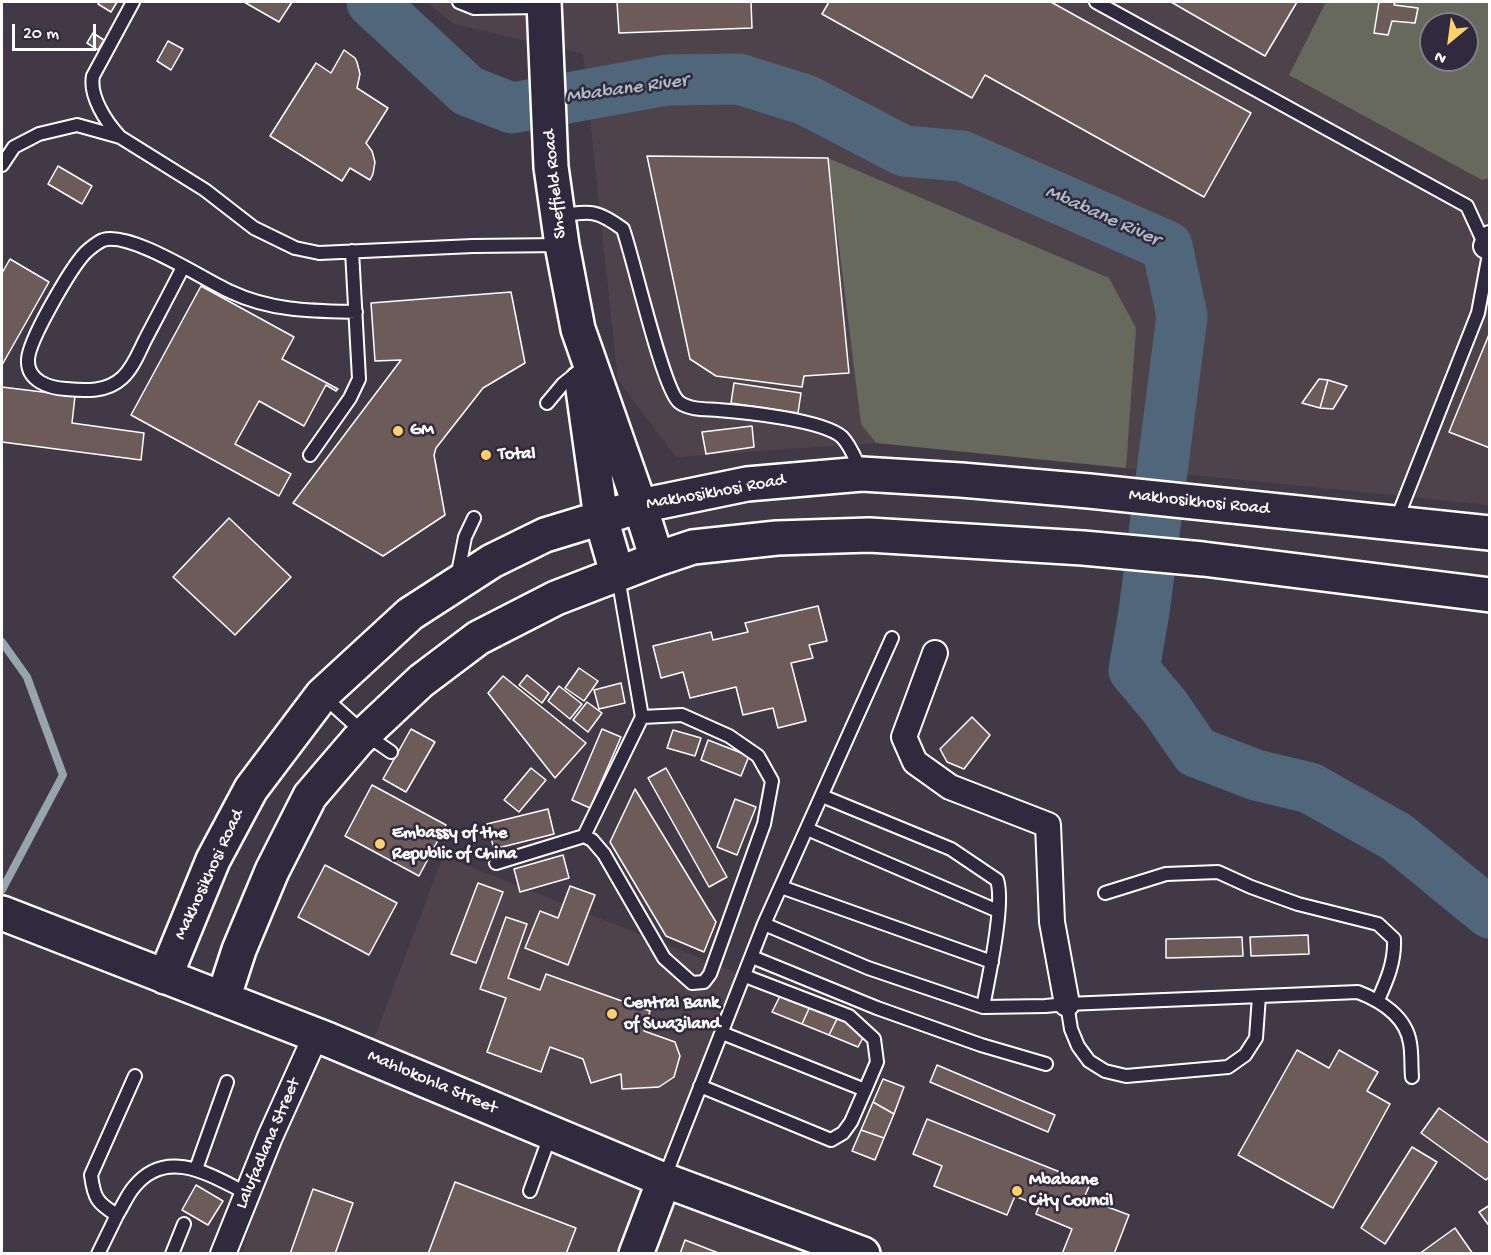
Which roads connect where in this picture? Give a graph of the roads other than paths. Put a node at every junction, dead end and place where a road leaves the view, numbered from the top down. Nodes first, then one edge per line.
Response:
1 (133, 2) edge
2 (459, 2) edge
3 (1096, 2) edge
4 (544, 4) edge
5 (120, 137) junction
6 (2, 165) edge
7 (560, 230) junction
8 (1488, 242) edge
9 (352, 250) junction
10 (183, 267) junction
11 (356, 312) junction
12 (578, 329) junction
13 (580, 371) junction
14 (547, 403) dead end
15 (310, 455) dead end
16 (862, 474) junction
17 (640, 506) junction
18 (474, 518) dead end
19 (601, 518) junction
20 (1396, 522) junction
21 (1490, 533) edge
22 (657, 558) junction
23 (617, 573) junction
24 (456, 585) junction
25 (1490, 595) edge
26 (892, 638) dead end
27 (935, 653) dead end
28 (322, 695) junction
29 (642, 717) junction
30 (365, 734) junction
31 (391, 752) dead end
32 (822, 796) junction
33 (807, 829) junction
34 (584, 836) junction
35 (496, 863) dead end
36 (781, 887) junction
37 (1105, 893) dead end
38 (998, 911) junction
39 (2, 913) edge
40 (764, 924) junction
41 (753, 957) junction
42 (992, 962) junction
43 (745, 976) junction
44 (165, 977) junction
45 (1259, 996) junction
46 (223, 999) junction
47 (1378, 1000) junction
48 (1067, 1004) junction
49 (983, 1007) junction
50 (722, 1033) junction
51 (316, 1035) junction
52 (1046, 1064) dead end
53 (135, 1076) dead end
54 (1412, 1077) dead end
55 (227, 1082) dead end
56 (700, 1086) junction
57 (865, 1090) junction
58 (552, 1132) junction
59 (196, 1169) junction
60 (664, 1180) junction
61 (530, 1191) dead end
62 (248, 1194) junction
63 (117, 1215) junction
64 (184, 1224) dead end
65 (98, 1254) edge
66 (172, 1254) edge
67 (223, 1254) edge
68 (636, 1254) edge
69 (862, 1254) edge

1 - 5 lane
2 - 4 lane
3 - 8 lane
4 - 7 main road, Sheffield Road
5 - 6 lane
5 - 9 lane
7 - 9 lane
7 - 12 main road, Sheffield Road
7 - 16 lane
8 - 20 lane
9 - 11 lane
10 - 10 lane
10 - 11 lane
11 - 15 lane
12 - 13 main road, Sheffield Road
12 - 17 main road, Sheffield Road
13 - 14 lane
13 - 19 main road, Sheffield Road
16 - 17 main road, Makhosikhosi Road
16 - 20 main road, Makhosikhosi Road
17 - 19 main road, Makhosikhosi Road
17 - 22 main road, Sheffield Road
18 - 24 lane
19 - 23 main road, Sheffield Road
19 - 24 main road, Makhosikhosi Road
20 - 21 main road, Makhosikhosi Road
22 - 23 main road
22 - 25 main road
23 - 29 lane
23 - 30 main road
24 - 28 main road, Makhosikhosi Road
26 - 32 lane
27 - 48 street
28 - 30 lane
28 - 44 main road, Makhosikhosi Road
29 - 34 lane
29 - 34 lane
30 - 31 lane
30 - 46 main road
32 - 33 lane
32 - 38 lane
33 - 36 lane
33 - 38 lane
34 - 35 lane
36 - 40 lane
36 - 42 lane
37 - 47 lane
38 - 42 lane
39 - 44 main road, Mahlokohla Street
40 - 41 lane
40 - 49 lane
41 - 43 lane
41 - 52 lane
42 - 49 lane
43 - 50 lane
43 - 57 lane
44 - 46 main road, Mahlokohla Street
45 - 47 lane
45 - 48 lane
45 - 48 lane
46 - 51 main road, Mahlokohla Street
47 - 54 lane
48 - 49 lane
50 - 56 lane
50 - 57 lane
51 - 58 main road, Mahlokohla Street
51 - 62 street, Lalufadlana Street
53 - 63 lane
55 - 59 lane
56 - 57 lane
56 - 60 lane
58 - 60 main road, Mahlokohla Street
58 - 61 lane
59 - 62 lane
59 - 63 lane
60 - 68 main road
60 - 69 main road, Mahlokohla Street
62 - 67 street, Lalufadlana Street
63 - 65 lane
64 - 66 lane

